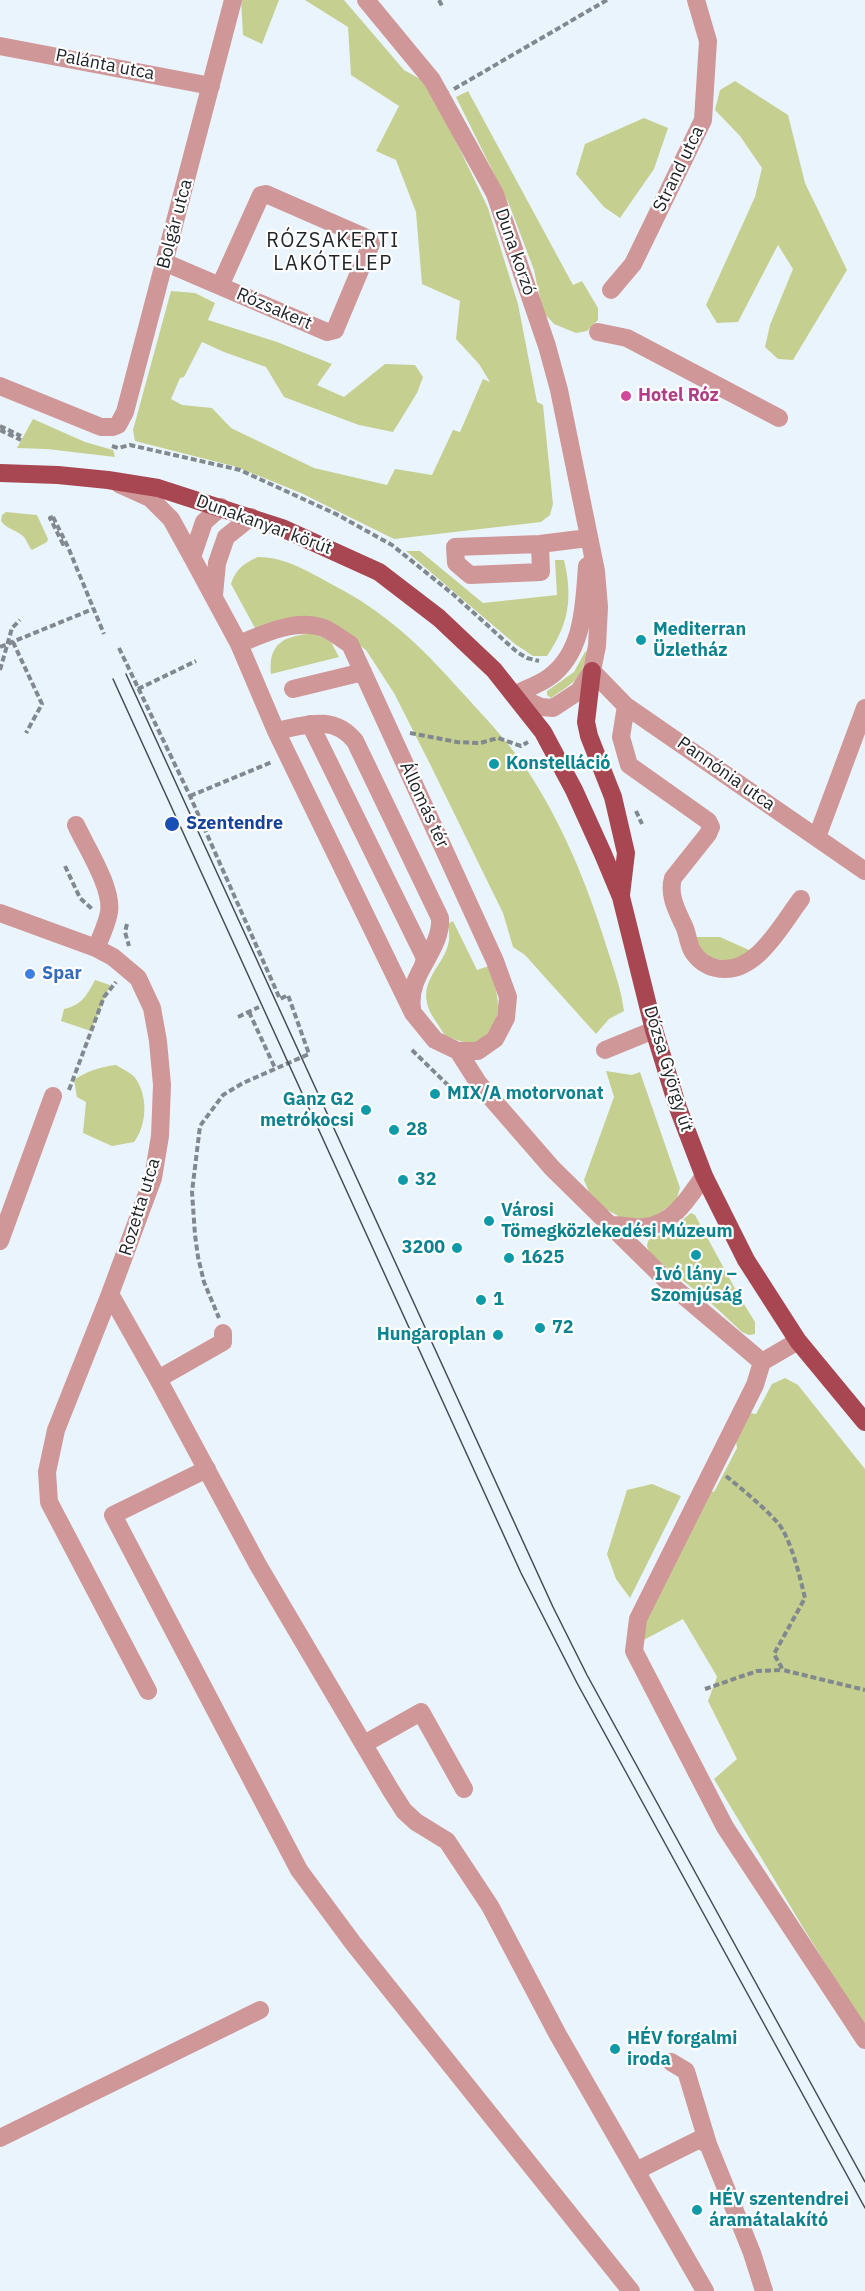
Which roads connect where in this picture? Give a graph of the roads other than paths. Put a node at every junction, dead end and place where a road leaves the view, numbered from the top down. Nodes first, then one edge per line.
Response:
1 (233, 0) edge
2 (366, 0) edge
3 (696, 0) edge
4 (0, 45) edge
5 (211, 86) junction
6 (165, 262) junction
7 (220, 286) junction
8 (611, 290) dead end
9 (598, 332) dead end
10 (0, 386) edge
11 (779, 418) dead end
12 (0, 473) edge
13 (108, 480) junction
14 (220, 507) junction
15 (251, 517) junction
16 (588, 538) junction
17 (540, 544) dead end
18 (192, 557) junction
19 (214, 595) junction
20 (239, 644) junction
21 (592, 671) junction
22 (363, 672) junction
23 (293, 689) dead end
24 (514, 695) junction
25 (626, 706) junction
26 (865, 708) edge
27 (310, 724) junction
28 (276, 731) junction
29 (76, 825) dead end
30 (817, 837) junction
31 (865, 871) edge
32 (621, 897) junction
33 (801, 899) dead end
34 (0, 913) edge
35 (96, 948) junction
36 (423, 966) junction
37 (413, 1013) junction
38 (654, 1029) junction
39 (606, 1050) dead end
40 (458, 1051) junction
41 (53, 1096) road end
42 (704, 1176) junction
43 (612, 1225) junction
44 (0, 1241) edge
45 (110, 1294) junction
46 (223, 1333) road end
47 (798, 1341) junction
48 (762, 1362) junction
49 (158, 1379) junction
50 (865, 1422) edge
51 (207, 1469) junction
52 (148, 1691) dead end
53 (364, 1744) junction
54 (464, 1789) dead end
55 (260, 2010) dead end
56 (865, 2040) edge
57 (671, 2062) dead end
58 (0, 2138) edge
59 (708, 2144) junction
60 (636, 2171) junction
61 (631, 2291) edge
62 (705, 2291) edge
63 (764, 2291) edge

1 - 5 street, Bolgár utca
2 - 16 street, Duna korzó
3 - 8 street, Strand utca
4 - 5 street, Palánta utca
5 - 6 street, Bolgár utca
6 - 7 street, Rózsakert
6 - 10 street, Bolgár utca
7 - 7 street, Rózsakert
9 - 11 street
12 - 13 main road, Dunakanyar körút
13 - 14 main road, Dunakanyar körút
13 - 18 street
14 - 15 main road, Dunakanyar körút
14 - 18 street
15 - 19 street
15 - 24 main road, Dunakanyar körút
16 - 17 street
16 - 21 street, Duna korzó
16 - 24 street, Duna korzó
18 - 19 street
19 - 20 street
20 - 22 street, Állomás tér
20 - 28 street
21 - 24 street, Duna korzó
21 - 25 street, Pannónia utca
21 - 32 main road
22 - 23 street
22 - 40 street, Állomás tér
24 - 32 main road, Dózsa György út
25 - 30 street, Pannónia utca
25 - 33 street
26 - 30 street
27 - 28 street, Állomás tér
27 - 36 street
27 - 36 street, Állomás tér
28 - 37 street
29 - 35 street
30 - 31 street, Pannónia utca
32 - 38 main road, Dózsa György út
34 - 35 street, Rozetta utca
35 - 45 street, Rozetta utca
36 - 37 street, Állomás tér
37 - 40 street
38 - 39 street
38 - 42 main road, Dózsa György út
40 - 43 street
41 - 44 street
42 - 43 street
42 - 47 main road, Dózsa György út
43 - 48 street
45 - 49 street
45 - 52 street, Rozetta utca
46 - 49 street
47 - 48 street
47 - 50 main road, Dózsa György út
48 - 56 street
49 - 51 street
51 - 53 street
51 - 61 street
53 - 54 street
53 - 60 street
55 - 58 street
57 - 59 street
59 - 60 street
59 - 63 street
60 - 62 street

